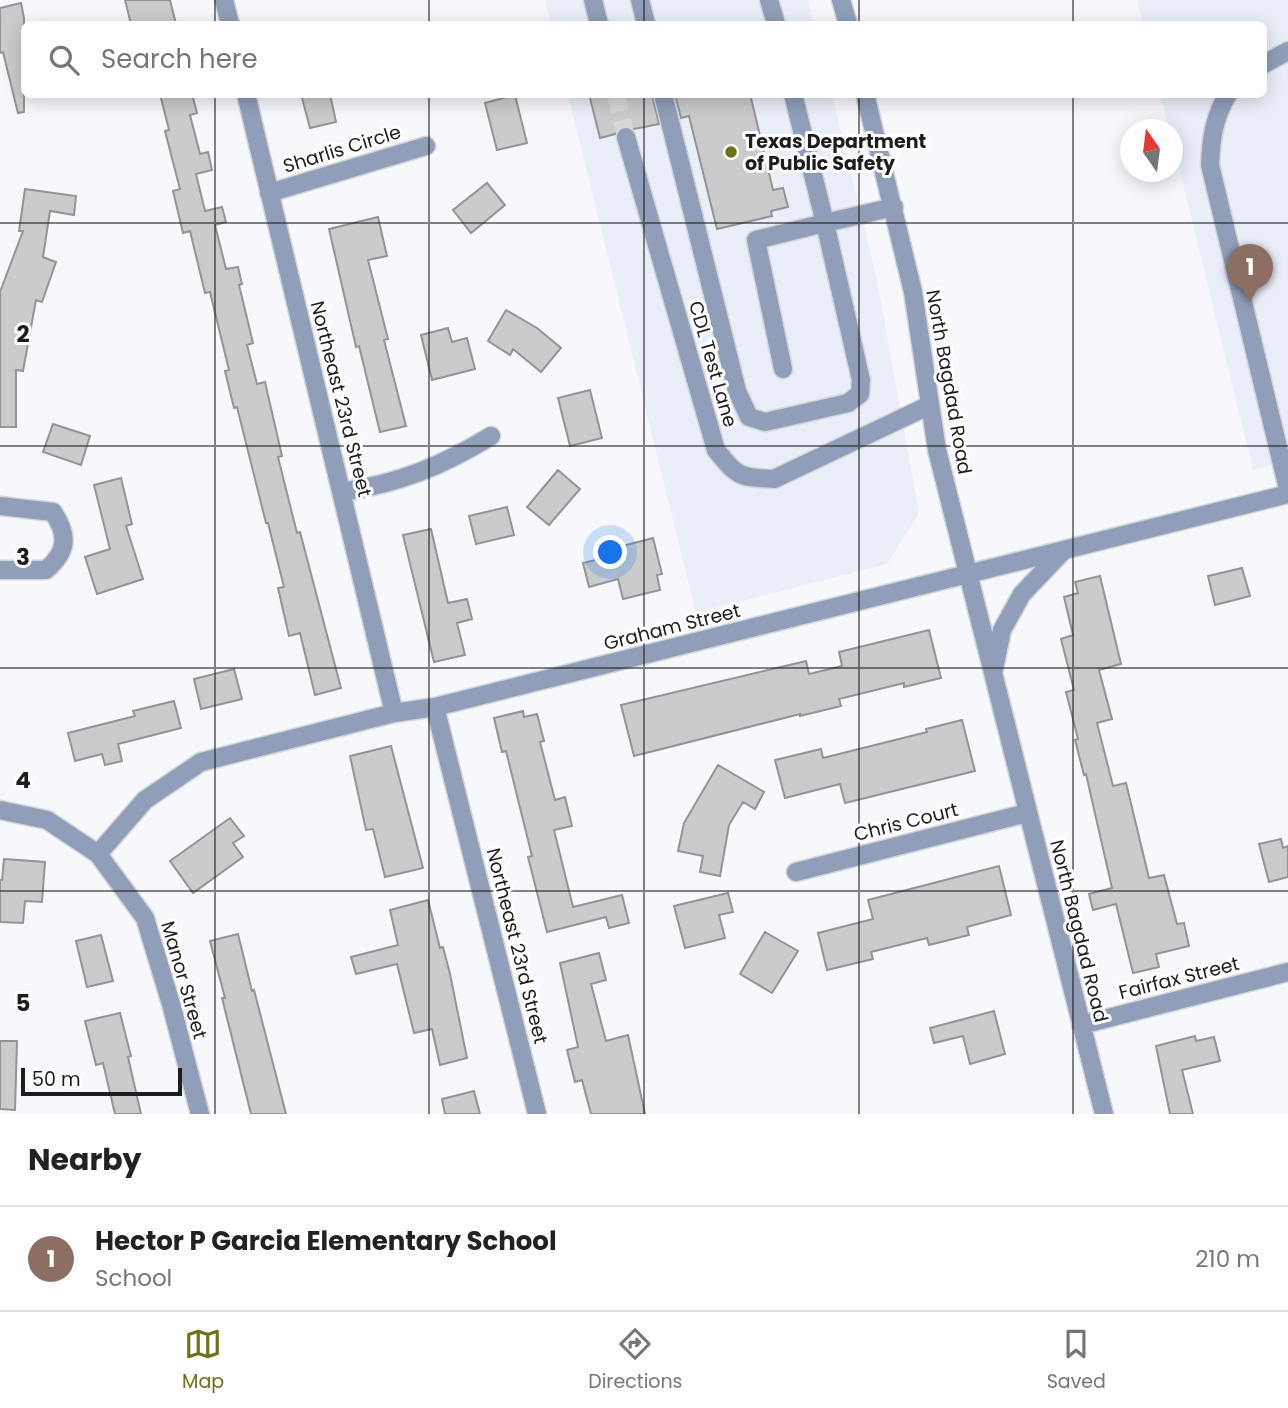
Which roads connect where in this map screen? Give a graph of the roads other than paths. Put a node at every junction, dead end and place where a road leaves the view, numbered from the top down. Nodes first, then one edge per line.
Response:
1 (224, 0) edge
2 (593, 0) edge
3 (639, 0) edge
4 (769, 0) edge
5 (841, 0) edge
6 (229, 21) edge
7 (599, 21) edge
8 (645, 21) edge
9 (775, 21) edge
10 (847, 21) edge
11 (1287, 49) edge
12 (1267, 62) edge
13 (247, 98) edge
14 (664, 98) edge
15 (794, 98) edge
16 (866, 98) edge
17 (1226, 98) edge
18 (625, 137) tunnel mouth
19 (426, 146) dead end
20 (269, 193) junction
21 (894, 207) junction
22 (825, 223) junction
23 (783, 369) dead end
24 (930, 405) junction
25 (491, 436) dead end
26 (342, 492) junction
27 (1288, 492) edge
28 (0, 506) edge
29 (1066, 548) junction
30 (0, 570) edge
31 (968, 574) junction
32 (993, 676) junction
33 (435, 707) junction
34 (394, 713) junction
35 (0, 810) edge
36 (1027, 813) junction
37 (98, 854) junction
38 (796, 872) dead end
39 (1288, 972) edge
40 (1081, 1025) junction
41 (200, 1114) edge
42 (537, 1114) edge
43 (1104, 1114) edge

1 - 6 street
2 - 7 street
3 - 8 street
4 - 9 street
5 - 10 street
11 - 12 street
13 - 20 street, Northeast 23rd Street
14 - 22 street
15 - 22 street
16 - 21 street, North Bagdad Road
17 - 27 street
18 - 24 street, CDL Test Lane
19 - 20 street, Sharlis Circle
20 - 26 street, Northeast 23rd Street
21 - 22 street
21 - 24 street, North Bagdad Road
22 - 23 street
24 - 31 street, North Bagdad Road
25 - 26 street
26 - 34 street, Northeast 23rd Street
27 - 29 street, Graham Street
28 - 30 street
29 - 31 street, Graham Street
29 - 32 street, North Bagdad Road
31 - 32 street, North Bagdad Road
31 - 33 street, Graham Street
32 - 36 street, North Bagdad Road
33 - 34 street, Graham Street
33 - 42 street, Northeast 23rd Street
34 - 37 street, Graham Street
35 - 37 street, Manor Street
36 - 38 street, Chris Court
36 - 40 street, North Bagdad Road
37 - 41 street, Manor Street
39 - 40 street, Fairfax Street
40 - 43 street, North Bagdad Road

